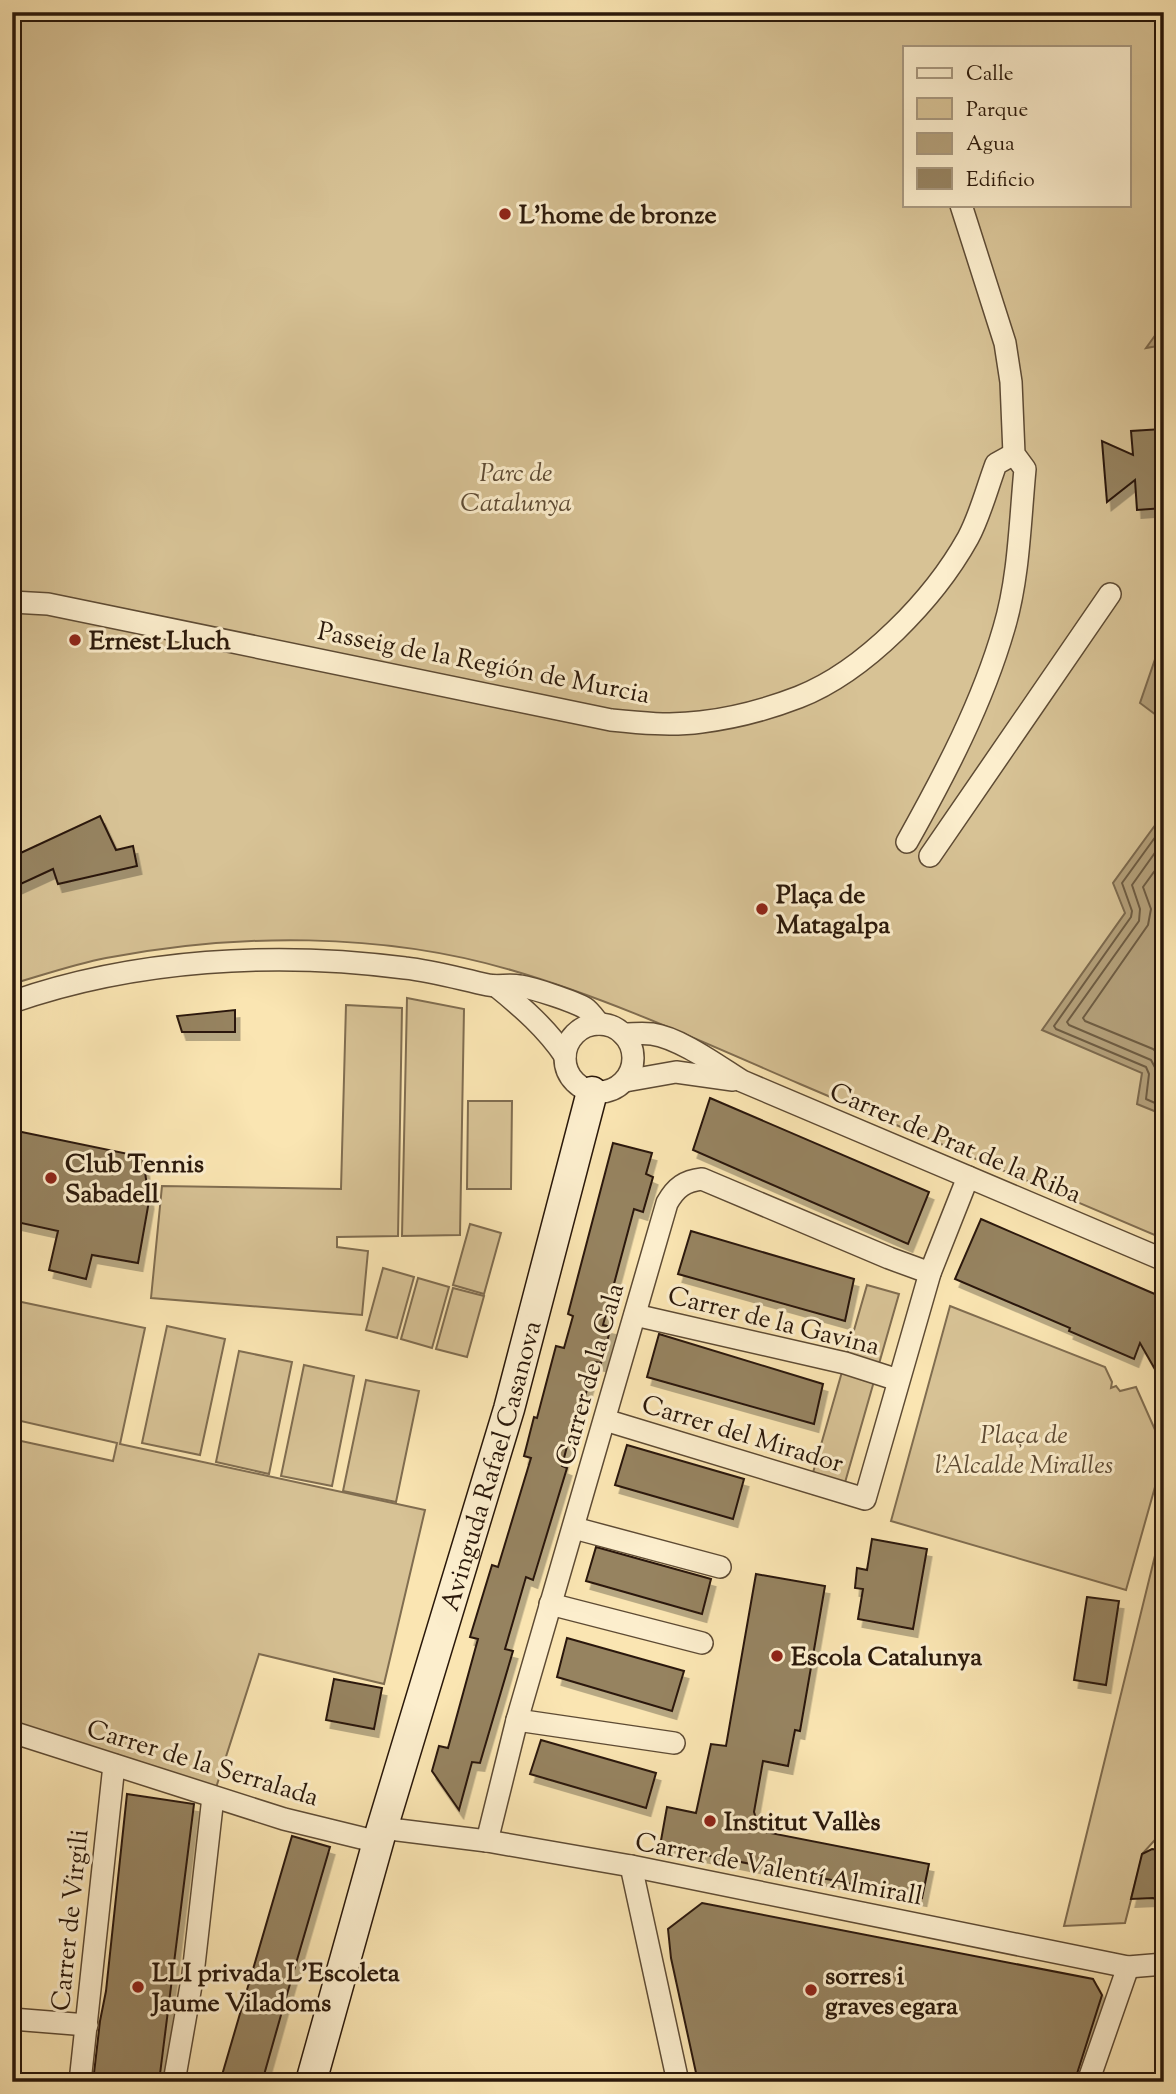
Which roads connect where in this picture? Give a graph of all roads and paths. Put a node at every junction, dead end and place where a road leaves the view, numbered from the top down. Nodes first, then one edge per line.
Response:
1 (961, 206) edge
2 (1012, 462) junction
3 (1110, 594) dead end
4 (12, 602) edge
5 (907, 842) dead end
6 (929, 856) dead end
7 (496, 986) junction
8 (12, 1002) edge
9 (599, 1024) junction
10 (623, 1034) junction
11 (565, 1056) junction
12 (625, 1081) junction
13 (742, 1081) junction
14 (592, 1092) junction
15 (968, 1177) junction
16 (1156, 1257) edge
17 (930, 1272) junction
18 (635, 1315) junction
19 (898, 1380) junction
20 (606, 1420) junction
21 (574, 1528) junction
22 (720, 1567) dead end
23 (550, 1604) junction
24 (702, 1643) dead end
25 (517, 1720) junction
26 (12, 1732) edge
27 (674, 1743) dead end
28 (114, 1765) junction
29 (214, 1797) junction
30 (380, 1835) junction
31 (487, 1841) junction
32 (631, 1866) junction
33 (1164, 1964) edge
34 (1128, 1967) junction
35 (12, 2019) edge
36 (87, 2025) junction
37 (80, 2082) edge
38 (174, 2082) edge
39 (311, 2082) edge
40 (678, 2082) edge
41 (1088, 2082) edge

1 - 2 street
2 - 4 street, Passeig de la Región de Murcia
2 - 5 street
3 - 6 street
7 - 8 street
7 - 9 street
7 - 11 street
9 - 10 street
9 - 11 street
10 - 12 street
10 - 13 street, Carrer de Prat de la Riba
11 - 14 street
12 - 13 street, Carrer de Prat de la Riba
12 - 14 street
13 - 15 street, Carrer de Prat de la Riba
14 - 30 street, Avinguda Rafael Casanova
15 - 16 street, Carrer de Prat de la Riba
15 - 17 street
17 - 18 street, Carrer de la Cala
17 - 19 street
18 - 19 street, Carrer de la Gavina
18 - 20 street, Carrer de la Cala
19 - 20 street, Carrer del Mirador
20 - 21 street, Carrer de la Cala
21 - 22 street
21 - 23 street, Carrer de la Cala
23 - 24 street
23 - 25 street, Carrer de la Cala
25 - 27 street
25 - 31 street, Carrer de la Cala
26 - 28 street, Carrer de la Serralada
28 - 29 street, Carrer de la Serralada
28 - 36 street, Carrer de Virgili
29 - 30 street, Carrer de la Serralada
29 - 38 street
30 - 31 street, Carrer de Valentí Almirall
30 - 39 street, Avinguda Rafael Casanova
31 - 32 street, Carrer de Valentí Almirall
32 - 34 street, Carrer de Valentí Almirall
32 - 40 street
33 - 34 street, Carrer de Valentí Almirall
34 - 41 street
35 - 36 street
36 - 37 street, Carrer de Virgili

